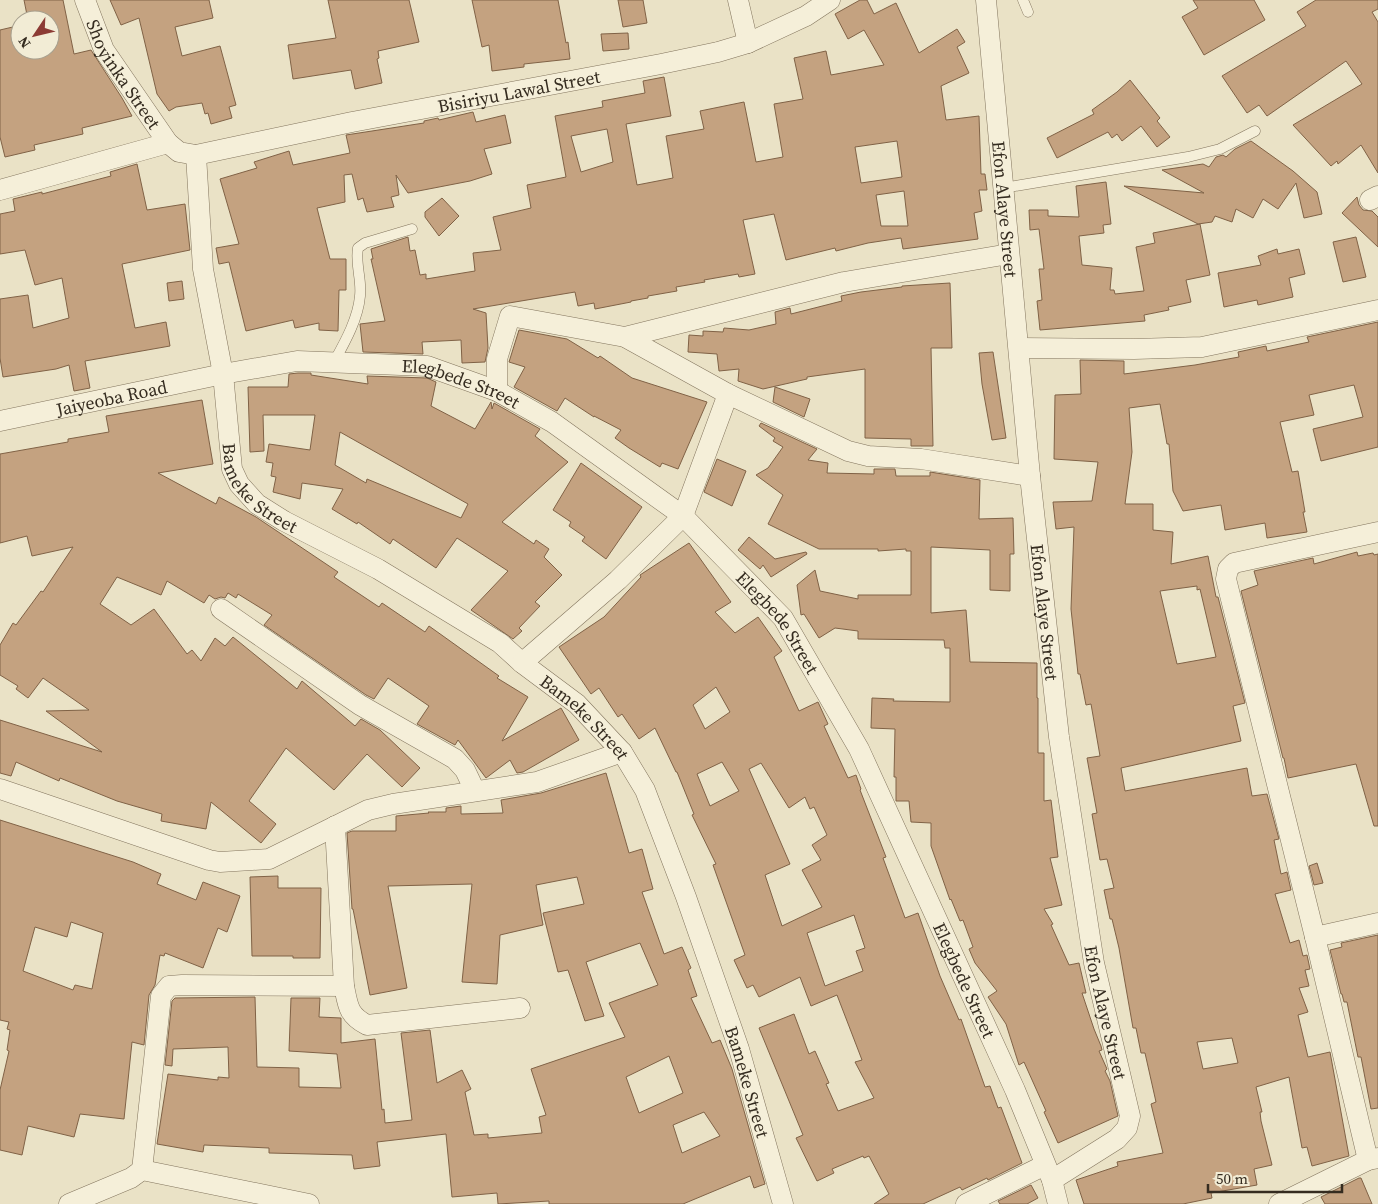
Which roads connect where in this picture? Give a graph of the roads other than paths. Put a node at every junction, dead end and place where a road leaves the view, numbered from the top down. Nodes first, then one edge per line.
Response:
1 (85, 0) edge
2 (738, 0) edge
3 (830, 0) edge
4 (986, 0) edge
5 (1023, 0) edge
6 (1028, 12) dead end
7 (748, 43) junction
8 (1255, 131) dead end
9 (168, 143) junction
10 (196, 155) junction
11 (1003, 188) junction
12 (0, 190) edge
13 (412, 229) dead end
14 (1009, 254) junction
15 (1378, 310) edge
16 (624, 337) junction
17 (1019, 348) junction
18 (334, 362) junction
19 (223, 374) junction
20 (497, 391) junction
21 (728, 394) junction
22 (0, 421) edge
23 (1030, 476) junction
24 (683, 516) junction
25 (1378, 532) edge
26 (221, 609) dead end
27 (522, 663) junction
28 (622, 752) junction
29 (0, 789) edge
30 (475, 791) junction
31 (335, 826) junction
32 (1378, 924) edge
33 (1315, 937) junction
34 (344, 986) junction
35 (520, 1008) dead end
36 (1373, 1159) edge
37 (142, 1170) junction
38 (1048, 1172) junction
39 (69, 1204) edge
40 (309, 1204) edge
41 (783, 1204) edge
42 (966, 1204) edge
43 (1058, 1204) edge
44 (1279, 1204) edge

1 - 9 street, Shoyinka Street
2 - 7 street
3 - 7 street, Bisiriyu Lawal Street
4 - 11 street, Efon Alaye Street
5 - 6 lane
7 - 10 street, Bisiriyu Lawal Street
8 - 11 lane
9 - 10 street
9 - 12 street
10 - 19 street, Bameke Street
11 - 14 street, Efon Alaye Street
13 - 18 lane
14 - 16 street
14 - 17 street, Efon Alaye Street
15 - 17 street
16 - 20 street
16 - 21 street
17 - 23 street, Efon Alaye Street
18 - 19 street, Elegbede Street
18 - 20 street, Elegbede Street
19 - 22 street, Jaiyeoba Road
19 - 27 street, Bameke Street
20 - 24 street, Elegbede Street
21 - 23 street
21 - 24 street
23 - 38 street, Efon Alaye Street
24 - 27 street
24 - 38 street, Elegbede Street
25 - 33 street
26 - 30 street
27 - 28 street, Bameke Street
28 - 30 street
28 - 41 street, Bameke Street
29 - 31 street
30 - 31 street
31 - 34 street
32 - 33 street
33 - 36 street
34 - 35 street
34 - 37 street
36 - 44 street
37 - 39 street
37 - 40 street
38 - 42 street, Efon Alaye Street
38 - 43 street, Elegbede Street

